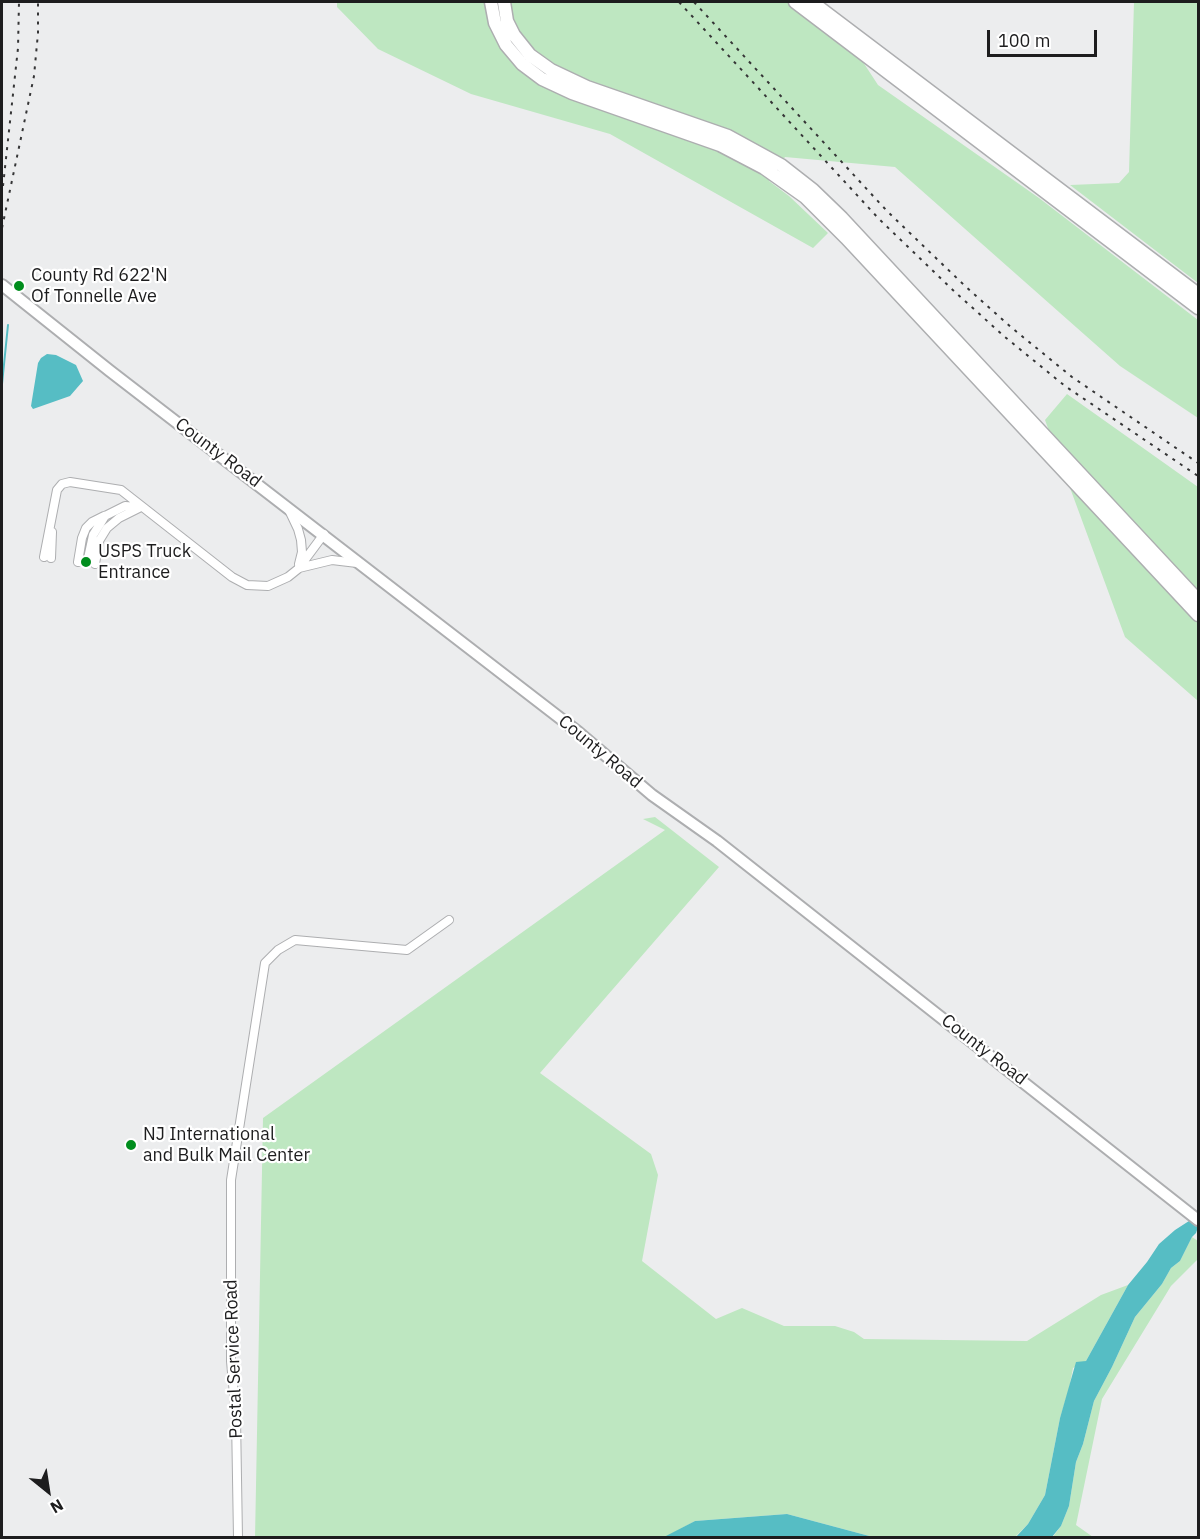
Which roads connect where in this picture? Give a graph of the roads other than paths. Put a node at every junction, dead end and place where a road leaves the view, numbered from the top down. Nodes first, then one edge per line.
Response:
1 (491, 2) edge
2 (504, 2) edge
3 (795, 2) edge
4 (812, 2) edge
5 (786, 176) junction
6 (1058, 194) junction
7 (2, 285) edge
8 (1198, 294) edge
9 (1198, 308) edge
10 (286, 504) junction
11 (141, 507) junction
12 (324, 534) junction
13 (47, 557) dead end
14 (362, 565) junction
15 (298, 568) junction
16 (1198, 600) edge
17 (1198, 615) edge
18 (449, 920) dead end
19 (1195, 1217) edge
20 (238, 1538) edge

1 - 5 highway
2 - 5 highway
3 - 6 highway
4 - 6 highway
5 - 16 highway
5 - 17 highway
6 - 8 highway
6 - 9 highway
7 - 10 main road, County Road
10 - 12 main road, County Road
10 - 15 street
11 - 11 street
11 - 13 street
11 - 15 street
12 - 14 main road, County Road
12 - 15 street
14 - 15 street
14 - 19 main road, County Road
18 - 20 street, Postal Service Road

